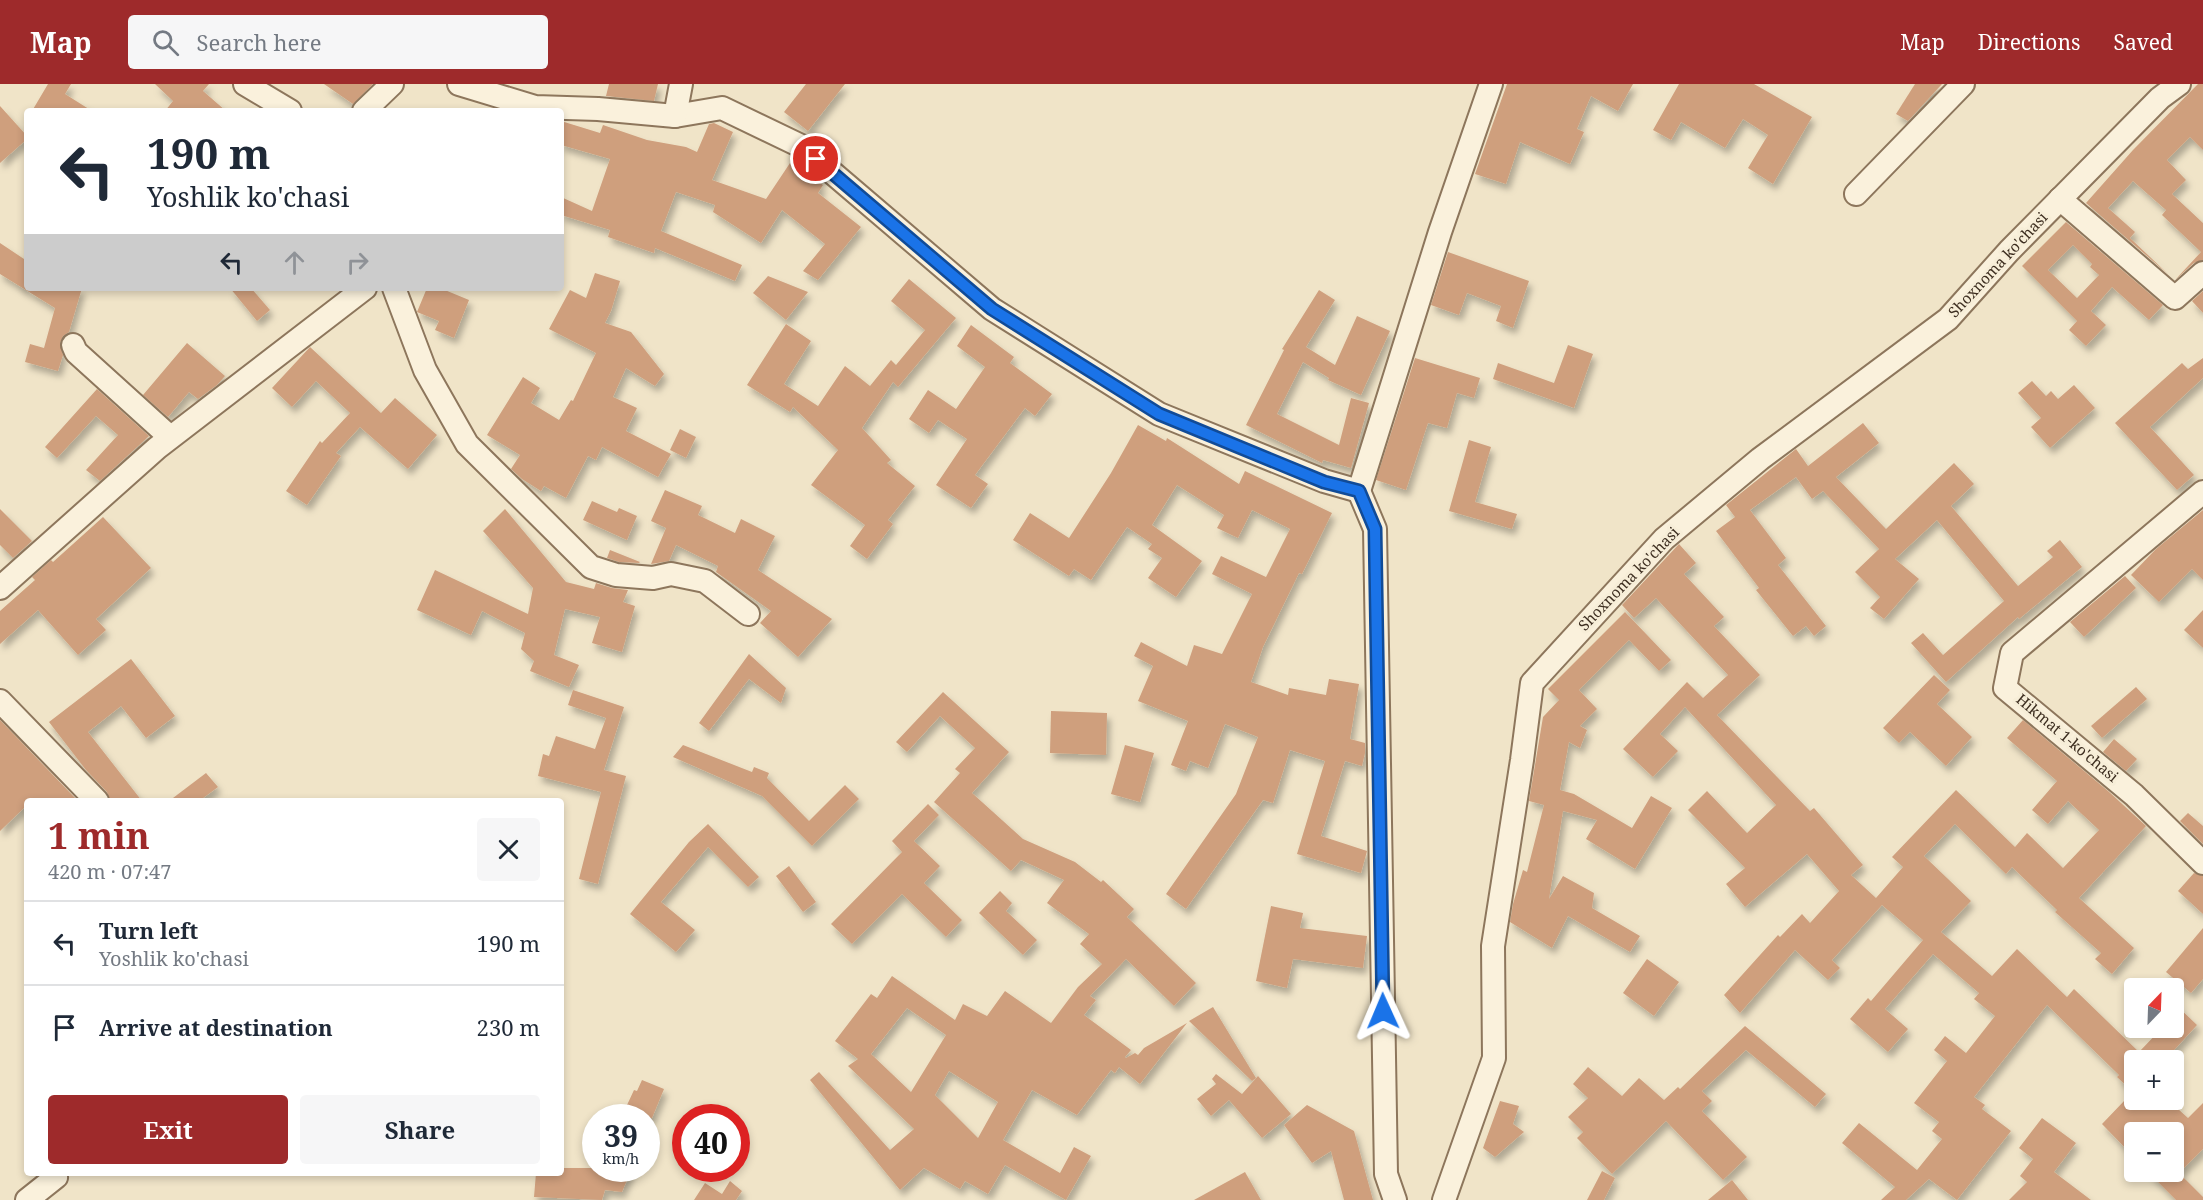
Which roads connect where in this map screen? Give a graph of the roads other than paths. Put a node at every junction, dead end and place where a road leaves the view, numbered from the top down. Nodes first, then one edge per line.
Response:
1 (245, 84) edge
2 (392, 84) edge
3 (459, 84) edge
4 (681, 84) edge
5 (1491, 84) edge
6 (1963, 84) edge
7 (2179, 84) edge
8 (285, 108) edge
9 (367, 108) edge
10 (551, 108) edge
11 (564, 109) edge
12 (675, 116) junction
13 (1856, 194) dead end
14 (2060, 199) junction
15 (2203, 273) edge
16 (361, 291) edge
17 (395, 291) edge
18 (73, 345) dead end
19 (170, 437) junction
20 (1359, 491) junction
21 (2203, 492) edge
22 (0, 588) edge
23 (748, 614) dead end
24 (0, 701) edge
25 (95, 798) edge
26 (2203, 864) edge
27 (56, 1176) edge
28 (27, 1200) edge
29 (1395, 1200) edge
30 (1444, 1200) edge

1 - 8 street
2 - 9 street
3 - 10 street
4 - 12 street
5 - 20 street
6 - 13 street
7 - 14 street, Shoxnoma ko'chasi
11 - 12 street
12 - 20 street
14 - 15 street
14 - 30 street, Shoxnoma ko'chasi
16 - 19 street
17 - 23 street
18 - 19 street
19 - 22 street
20 - 29 street
21 - 26 street, Hikmat 1-ko'chasi
24 - 25 street
27 - 28 street

